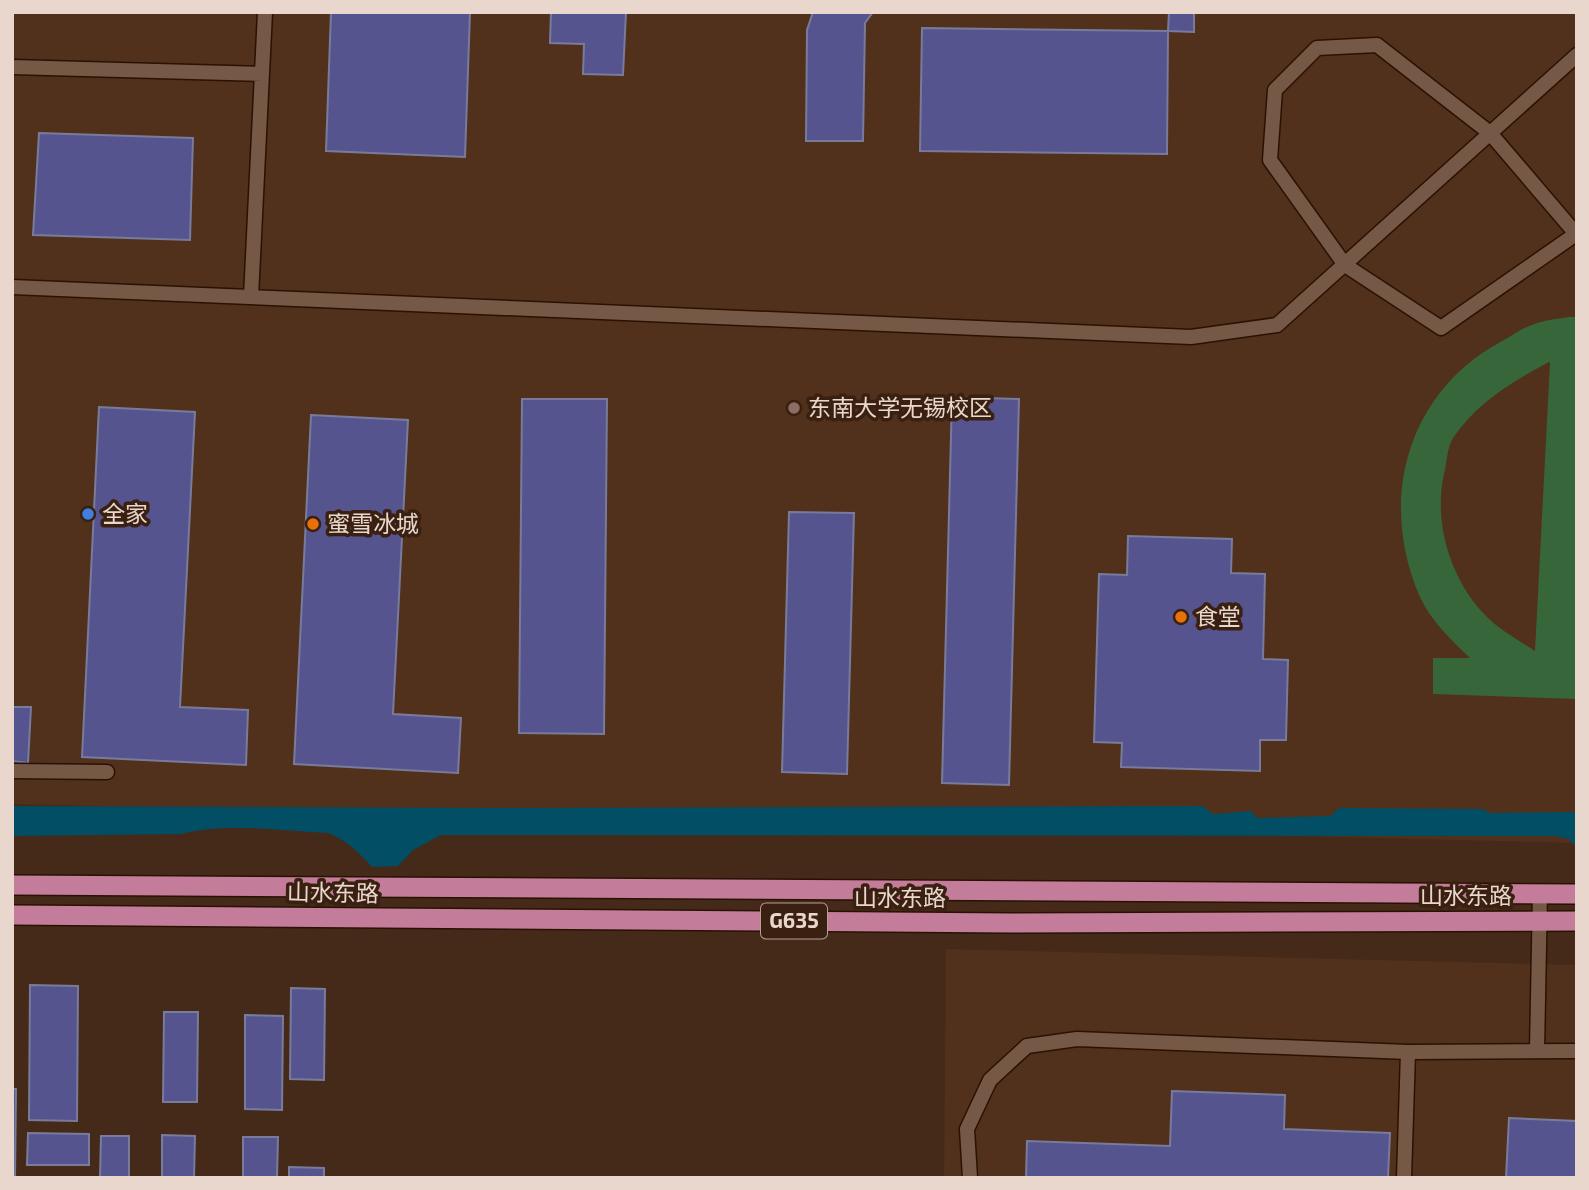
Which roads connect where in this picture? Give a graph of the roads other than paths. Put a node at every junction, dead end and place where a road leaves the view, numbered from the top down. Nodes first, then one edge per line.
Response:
1 (265, 12) edge
2 (1577, 55) edge
3 (12, 67) edge
4 (262, 74) junction
5 (1490, 134) junction
6 (1576, 234) edge
7 (1345, 265) junction
8 (12, 287) edge
9 (251, 297) junction
10 (12, 771) edge
11 (107, 772) dead end
12 (12, 885) edge
13 (1540, 893) junction
14 (1577, 894) edge
15 (12, 915) edge
16 (1540, 920) junction
17 (1577, 921) edge
18 (1537, 1050) junction
19 (1577, 1051) edge
20 (1408, 1052) junction
21 (970, 1178) edge
22 (1404, 1178) edge

1 - 4 lane
2 - 5 lane
3 - 4 lane
4 - 9 lane
5 - 6 lane
5 - 7 lane
5 - 7 lane
6 - 7 lane
7 - 9 lane
8 - 9 lane
10 - 11 lane
12 - 13 highway, 山水东路 / G635
13 - 14 highway, 山水东路 / G635
13 - 16 lane
15 - 16 highway, 山水东路 / G635
16 - 17 highway, 山水东路 / G635
16 - 18 lane
18 - 19 lane
18 - 20 lane
20 - 21 lane
20 - 22 lane

